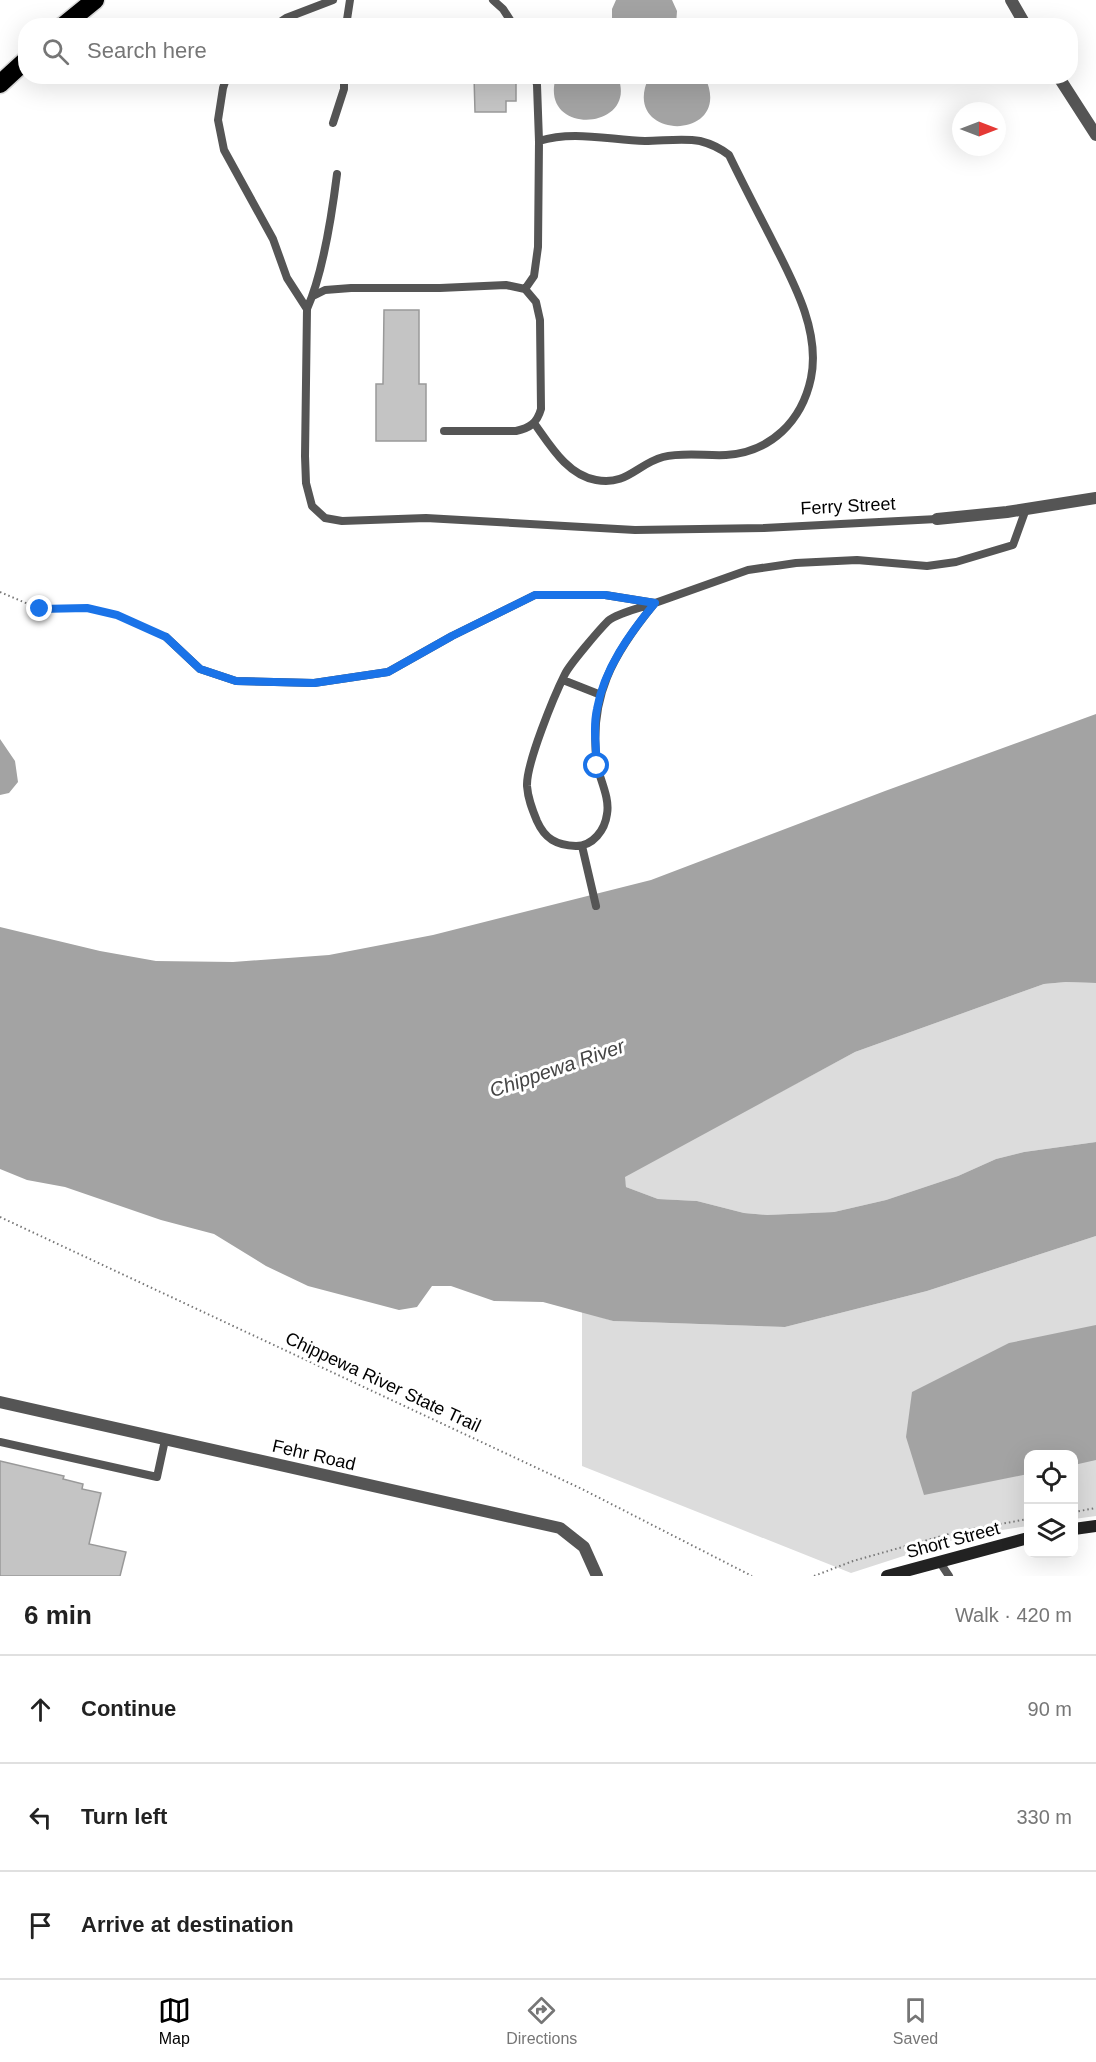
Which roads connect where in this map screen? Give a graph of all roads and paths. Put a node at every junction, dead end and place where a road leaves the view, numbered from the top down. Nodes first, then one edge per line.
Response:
1 (95, 0) edge
2 (333, 0) edge
3 (350, 0) edge
4 (493, 0) edge
5 (1011, 0) edge
6 (73, 18) edge
7 (286, 18) edge
8 (347, 18) edge
9 (509, 18) edge
10 (1021, 18) edge
11 (18, 67) edge
12 (0, 84) edge
13 (224, 84) edge
14 (344, 84) edge
15 (535, 84) edge
16 (1063, 84) edge
17 (333, 123) dead end
18 (1096, 135) edge
19 (539, 141) junction
20 (337, 174) dead end
21 (525, 289) junction
22 (313, 296) junction
23 (307, 309) junction
24 (534, 423) junction
25 (444, 431) dead end
26 (1096, 498) edge
27 (1026, 509) junction
28 (937, 519) joint
29 (0, 592) edge
30 (655, 603) junction
31 (166, 637) joint
32 (563, 680) junction
33 (601, 695) junction
34 (582, 846) junction
35 (596, 906) dead end
36 (0, 1217) edge
37 (0, 1402) edge
38 (165, 1440) junction
39 (0, 1442) edge
40 (1096, 1508) edge
41 (1078, 1511) edge
42 (1024, 1520) edge
43 (1096, 1526) edge
44 (1078, 1528) edge
45 (1024, 1539) edge
46 (939, 1561) junction
47 (820, 1575) edge
48 (597, 1576) edge
49 (752, 1576) edge
50 (814, 1576) edge
51 (887, 1576) edge
52 (950, 1576) edge

1 - 6 highway
2 - 7 lane
3 - 8 lane
4 - 9 lane
5 - 10 street
11 - 12 highway
13 - 23 lane
14 - 17 lane
15 - 19 lane
16 - 18 street
19 - 21 lane
19 - 24 lane
20 - 22 lane
21 - 22 lane
21 - 24 lane
22 - 23 lane
23 - 28 lane, Ferry Street
24 - 25 lane
26 - 27 street, Ferry Street
27 - 28 street, Ferry Street
27 - 30 lane
29 - 31 path
30 - 31 lane
30 - 32 lane
30 - 33 lane
32 - 33 lane
32 - 34 lane
33 - 34 lane
34 - 35 lane
36 - 49 path, Chippewa River State Trail
37 - 38 street, Fehr Road
38 - 39 lane
38 - 48 street, Fehr Road
40 - 41 path
42 - 47 path
43 - 44 street
45 - 46 street, Short Street
46 - 51 street, Short Street
46 - 52 lane
47 - 50 path

